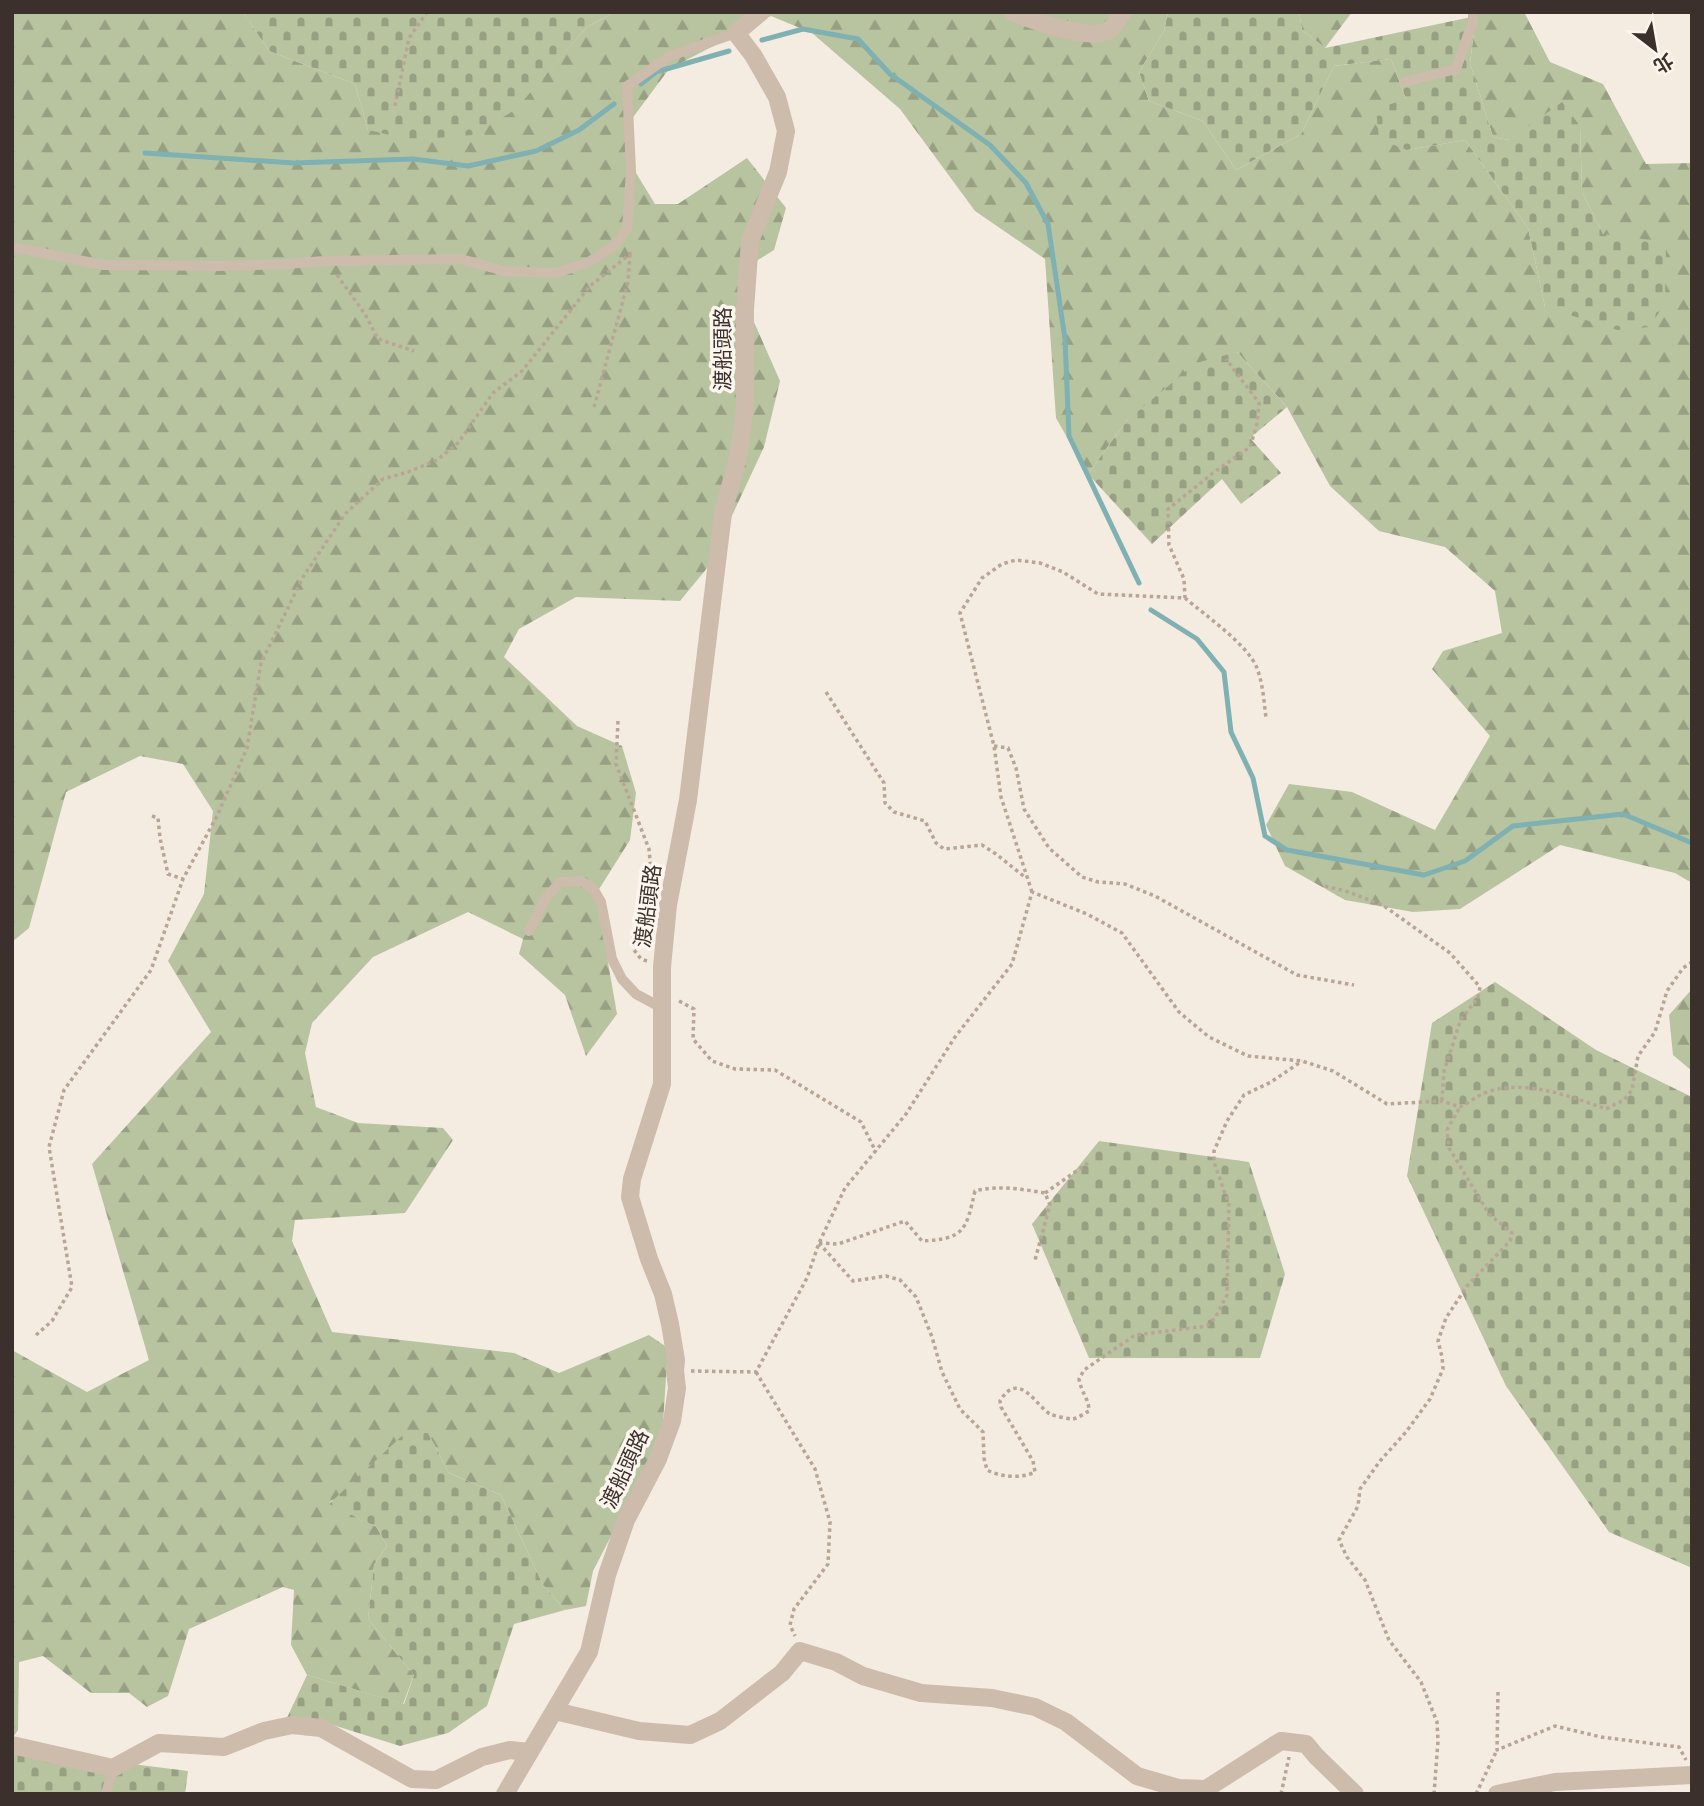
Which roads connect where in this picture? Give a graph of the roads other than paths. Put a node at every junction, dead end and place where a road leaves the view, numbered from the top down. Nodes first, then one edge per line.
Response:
1 (761, 12) edge
2 (1012, 12) edge
3 (1123, 12) edge
4 (1473, 12) edge
5 (736, 33) junction
6 (1405, 82) dead end
7 (12, 247) edge
8 (529, 930) dead end
9 (662, 1001) junction
10 (555, 1711) junction
11 (12, 1745) edge
12 (529, 1752) junction
13 (113, 1768) junction
14 (1692, 1773) edge
15 (106, 1794) edge
16 (505, 1794) edge
17 (1354, 1794) edge
18 (1497, 1794) edge

1 - 5 street
2 - 3 street
4 - 6 lane
5 - 7 lane
5 - 9 street, 渡船頭路
8 - 9 lane
9 - 10 street, 渡船頭路
10 - 12 street, 渡船頭路
10 - 17 street
11 - 13 street
12 - 13 street
12 - 16 street, 渡船頭路
13 - 15 lane
14 - 18 street

